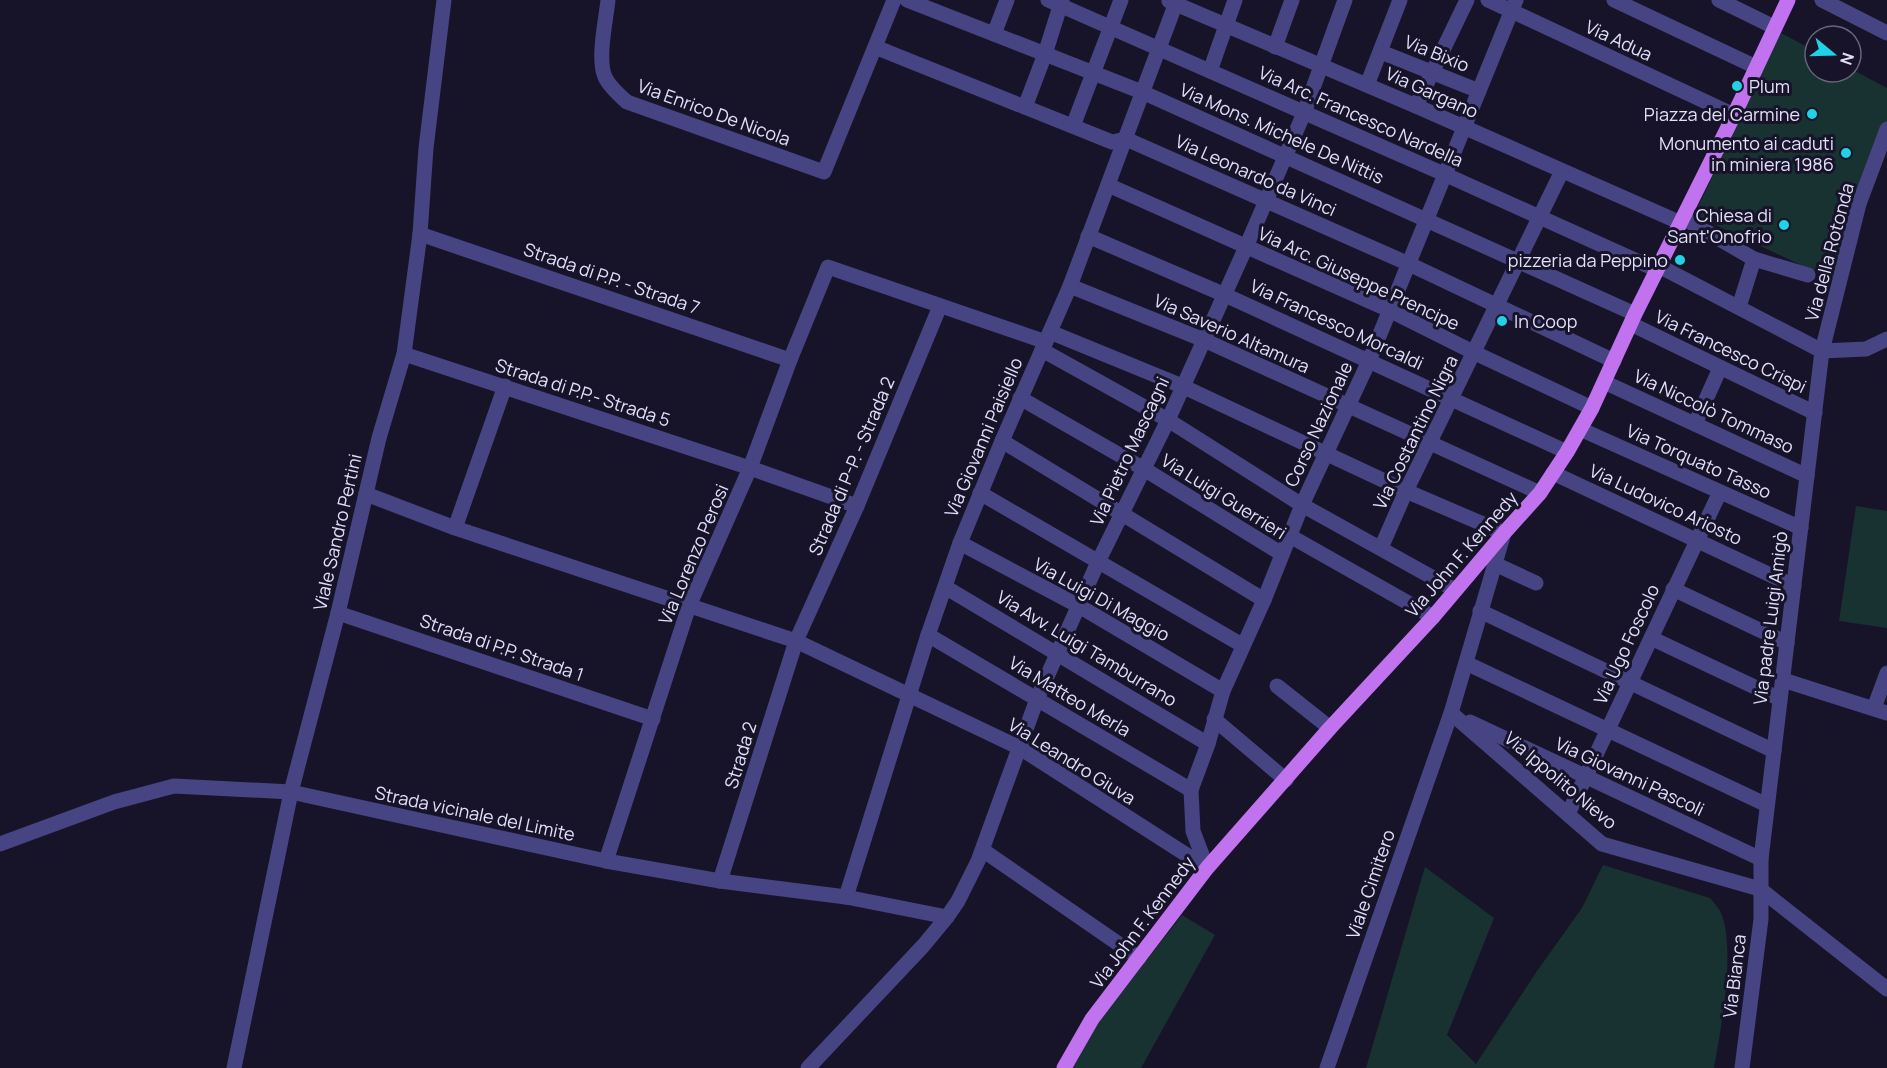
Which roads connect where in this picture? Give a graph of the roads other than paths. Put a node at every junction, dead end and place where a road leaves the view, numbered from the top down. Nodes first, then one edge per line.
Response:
1 (444, 0) edge
2 (608, 0) edge
3 (894, 0) edge
4 (908, 0) edge
5 (1007, 0) edge
6 (1121, 0) edge
7 (1235, 0) edge
8 (1292, 0) edge
9 (1345, 0) edge
10 (1400, 0) edge
11 (1467, 0) edge
12 (1488, 0) edge
13 (1614, 0) edge
14 (1719, 0) edge
15 (1788, 0) edge
16 (1822, 0) edge
17 (1173, 1) edge
18 (1057, 2) edge
19 (1513, 6) edge
20 (947, 7) edge
21 (1226, 26) junction
22 (1110, 27) junction
23 (1774, 27) junction
24 (1887, 33) edge
25 (994, 34) junction
26 (875, 47) junction
27 (1275, 47) junction
28 (1160, 48) junction
29 (1381, 52) junction
30 (1045, 54) junction
31 (1321, 65) junction
32 (1756, 67) junction
33 (1210, 71) junction
34 (1095, 72) junction
35 (1432, 72) junction
36 (1367, 85) junction
37 (1479, 91) junction
38 (1142, 93) junction
39 (1025, 106) junction
40 (1416, 106) junction
41 (1304, 113) junction
42 (1734, 115) junction
43 (1072, 126) junction
44 (1465, 127) junction
45 (1887, 129) edge
46 (1126, 139) junction
47 (1285, 155) junction
48 (1562, 171) junction
49 (1444, 174) junction
50 (1108, 185) junction
51 (1266, 201) junction
52 (1540, 218) junction
53 (1427, 219) junction
54 (1682, 220) junction
55 (420, 234) junction
56 (1088, 236) junction
57 (1246, 247) junction
58 (1754, 259) junction
59 (1519, 260) junction
60 (1408, 264) junction
61 (1658, 268) junction
62 (1808, 275) dead end
63 (1070, 286) junction
64 (1225, 295) junction
65 (940, 306) junction
66 (1497, 306) junction
67 (1739, 307) junction
68 (1389, 310) junction
69 (1633, 319) junction
70 (1887, 339) edge
71 (1204, 340) junction
72 (1046, 341) junction
73 (1822, 351) junction
74 (1475, 353) junction
75 (404, 354) junction
76 (790, 360) junction
77 (1614, 360) junction
78 (1368, 361) junction
79 (1720, 368) junction
80 (1604, 382) junction
81 (505, 386) junction
82 (1182, 386) junction
83 (1020, 398) junction
84 (1452, 399) junction
85 (1347, 407) junction
86 (1592, 408) junction
87 (1815, 413) junction
88 (1695, 424) junction
89 (1165, 426) junction
90 (1580, 429) junction
91 (1002, 441) junction
92 (1430, 444) junction
93 (1568, 452) junction
94 (1327, 454) junction
95 (750, 468) junction
96 (1144, 469) junction
97 (1553, 473) junction
98 (1807, 476) junction
99 (1406, 491) junction
100 (1720, 492) junction
101 (980, 493) junction
102 (1540, 493) junction
103 (366, 494) junction
104 (1302, 505) junction
105 (857, 506) junction
106 (1122, 514) junction
107 (455, 528) junction
108 (1801, 528) junction
109 (1503, 533) junction
110 (1290, 536) junction
111 (1697, 541) junction
112 (960, 543) junction
113 (1381, 548) junction
114 (1282, 554) junction
115 (1098, 562) junction
116 (1495, 564) junction
117 (1536, 583) dead end
118 (945, 586) junction
119 (1794, 586) junction
120 (1673, 589) junction
121 (1455, 590) junction
122 (1264, 600) junction
123 (689, 606) junction
124 (1079, 606) junction
125 (1480, 611) junction
126 (339, 613) junction
127 (1434, 617) junction
128 (928, 635) junction
129 (1651, 638) junction
130 (796, 641) junction
131 (1787, 643) junction
132 (1242, 645) junction
133 (1057, 652) junction
134 (1466, 663) junction
135 (1887, 673) edge
136 (1783, 680) junction
137 (1630, 681) junction
138 (1277, 686) dead end
139 (1223, 691) junction
140 (910, 695) junction
141 (1037, 699) junction
142 (1780, 699) junction
143 (1880, 710) edge
144 (1451, 713) junction
145 (653, 719) junction
146 (1214, 719) junction
147 (1330, 728) junction
148 (1607, 729) junction
149 (1208, 744) junction
150 (1020, 748) junction
151 (1774, 752) junction
152 (1585, 777) junction
153 (1286, 780) junction
154 (1191, 790) junction
155 (291, 792) junction
156 (1767, 805) junction
157 (1568, 814) junction
158 (0, 844) edge
159 (984, 850) junction
160 (1761, 859) junction
161 (606, 861) junction
162 (1207, 868) junction
163 (720, 881) junction
164 (1760, 889) junction
165 (846, 897) junction
166 (947, 917) junction
167 (1139, 958) junction
168 (1887, 989) edge
169 (234, 1068) edge
170 (808, 1068) edge
171 (1064, 1068) edge
172 (1327, 1068) edge
173 (1742, 1068) edge

1 - 55 street, Viale Sandro Pertini
2 - 26 street, Via Enrico De Nicola
3 - 26 street
4 - 20 street, Via Mons. Michele De Nittis
5 - 25 street
6 - 22 street
7 - 21 street
8 - 27 street
9 - 31 street, Via Pietro Mascagni
10 - 29 street
11 - 35 street
12 - 19 street, Via Adua
13 - 32 street
14 - 23 street
15 - 23 main road, Via John F. Kennedy
16 - 24 street
17 - 21 street, Via Gargano
17 - 28 street, Via Giovanni Paisiello
18 - 22 street, Via Arc. Francesco Nardella
18 - 30 street
19 - 37 street, Corso Nazionale
19 - 42 street, Via Adua
20 - 25 street, Via Mons. Michele De Nittis
21 - 27 street, Via Gargano
21 - 33 street
22 - 28 street, Via Arc. Francesco Nardella
22 - 34 street
23 - 32 main road, Via John F. Kennedy
25 - 30 street, Via Mons. Michele De Nittis
26 - 39 street, Via Leonardo da Vinci
27 - 31 street, Via Gargano
28 - 33 street, Via Arc. Francesco Nardella
28 - 38 street, Via Giovanni Paisiello
29 - 35 street, Via Bixio
29 - 36 street
30 - 34 street, Via Mons. Michele De Nittis
30 - 39 street
31 - 36 street, Via Gargano
31 - 41 street, Via Pietro Mascagni
32 - 42 main road, Via John F. Kennedy
33 - 41 street, Via Arc. Francesco Nardella
34 - 38 street, Via Mons. Michele De Nittis
34 - 43 street
35 - 37 street, Via Bixio
35 - 40 street
36 - 40 street, Via Gargano
37 - 44 street, Corso Nazionale
38 - 46 street, Via Giovanni Paisiello
38 - 47 street, Via Mons. Michele De Nittis
39 - 43 street, Via Leonardo da Vinci
40 - 44 street, Via Gargano
41 - 47 street, Via Pietro Mascagni
41 - 49 street, Via Arc. Francesco Nardella
42 - 54 main road, Via John F. Kennedy
43 - 46 street, Via Leonardo da Vinci
44 - 48 street, Via Gargano
44 - 49 street, Corso Nazionale
45 - 73 street, Via della Rotonda
46 - 50 street, Via Giovanni Paisiello
46 - 51 street, Via Leonardo da Vinci
47 - 51 street, Via Pietro Mascagni
47 - 53 street, Via Mons. Michele De Nittis
48 - 52 street, Via Costantino Nigra
48 - 54 street, Via Gargano
49 - 52 street, Via Arc. Francesco Nardella
49 - 53 street, Corso Nazionale
50 - 56 street, Via Giovanni Paisiello
50 - 57 street, Via Arc. Giuseppe Prencipe
51 - 57 street, Via Pietro Mascagni
51 - 60 street, Via Leonardo da Vinci
52 - 59 street, Via Costantino Nigra
52 - 61 street, Via Arc. Francesco Nardella
53 - 59 street, Via Mons. Michele De Nittis
53 - 60 street, Corso Nazionale
54 - 58 street, Via Gargano
54 - 61 main road, Via John F. Kennedy
55 - 75 street, Viale Sandro Pertini
55 - 76 street, Strada di P.P. - Strada 7
56 - 63 street, Via Giovanni Paisiello
56 - 64 street, Via Francesco Morcaldi
57 - 64 street, Via Pietro Mascagni
57 - 68 street, Via Arc. Giuseppe Prencipe
58 - 62 street, Via Gargano
58 - 67 street
59 - 66 street, Via Costantino Nigra
59 - 69 street, Via Mons. Michele De Nittis
60 - 66 street, Via Leonardo da Vinci
60 - 68 street, Corso Nazionale
61 - 67 street, Via Arc. Francesco Nardella
61 - 69 main road, Via John F. Kennedy
63 - 71 street, Via Saverio Altamura
63 - 72 street, Via Giovanni Paisiello
64 - 71 street, Via Pietro Mascagni
64 - 78 street, Via Francesco Morcaldi
65 - 72 street
65 - 76 street, Via Lorenzo Perosi
65 - 105 street, Strada di P-P. - Strada 2
66 - 74 street, Via Costantino Nigra
66 - 77 street, Via Leonardo da Vinci
67 - 73 street, Via Arc. Francesco Nardella
68 - 74 street, Via Arc. Giuseppe Prencipe
68 - 78 street, Corso Nazionale
69 - 77 main road, Via John F. Kennedy
69 - 79 street, Via Francesco Crispi
70 - 73 street
71 - 82 street, Via Pietro Mascagni
71 - 85 street, Via Saverio Altamura
72 - 82 street
72 - 83 street, Via Giovanni Paisiello
72 - 89 street
73 - 87 street, Via padre Luigi Amigò
74 - 84 street, Via Costantino Nigra
74 - 86 street, Via Arc. Giuseppe Prencipe
75 - 81 street, Strada di P.P.- Strada 5
75 - 103 street, Viale Sandro Pertini
76 - 95 street, Via Lorenzo Perosi
77 - 80 main road, Via John F. Kennedy
78 - 84 street, Via Francesco Morcaldi
78 - 85 street, Corso Nazionale
79 - 87 street, Via Francesco Crispi
79 - 88 street
80 - 86 main road, Via John F. Kennedy
80 - 88 street, Via Niccolò Tommaso
81 - 95 street, Strada di P.P.- Strada 5
81 - 107 street
82 - 89 street, Via Pietro Mascagni
82 - 94 street
83 - 91 street, Via Giovanni Paisiello
83 - 96 street, Via Luigi Guerrieri
84 - 92 street, Via Costantino Nigra
84 - 93 street, Via Francesco Morcaldi
85 - 92 street, Via Saverio Altamura
85 - 94 street, Corso Nazionale
86 - 90 main road, Via John F. Kennedy
87 - 98 street, Via padre Luigi Amigò
88 - 98 street, Via Niccolò Tommaso
89 - 96 street, Via Pietro Mascagni
89 - 104 street
90 - 93 main road, Via John F. Kennedy
90 - 100 street, Via Torquato Tasso
91 - 101 street, Via Giovanni Paisiello
91 - 106 street
92 - 99 street, Via Costantino Nigra
92 - 102 street, Via Saverio Altamura
93 - 97 main road, Via John F. Kennedy
94 - 99 street
94 - 104 street, Corso Nazionale
95 - 105 street, Strada di P.P.- Strada 5
95 - 123 street, Via Lorenzo Perosi
96 - 106 street, Via Pietro Mascagni
96 - 114 street, Via Luigi Guerrieri
97 - 102 main road, Via John F. Kennedy
97 - 111 street, Via Ludovico Ariosto
98 - 108 street, Via padre Luigi Amigò
99 - 109 street
99 - 113 street, Via Costantino Nigra
100 - 108 street, Via Torquato Tasso
100 - 111 street, Via Ugo Foscolo
101 - 112 street, Via Giovanni Paisiello
101 - 115 street
102 - 109 main road, Via John F. Kennedy
103 - 107 street, Via Leandro Giuva
103 - 126 street, Viale Sandro Pertini
104 - 110 street, Corso Nazionale
104 - 113 street
105 - 130 street, Strada di P-P. - Strada 2
106 - 115 street, Via Pietro Mascagni
106 - 122 street
107 - 123 street, Via Leandro Giuva
108 - 119 street, Via padre Luigi Amigò
109 - 116 street
109 - 121 main road, Via John F. Kennedy
110 - 114 street, Corso Nazionale
110 - 127 street
111 - 119 street, Via Ludovico Ariosto
111 - 120 street, Via Ugo Foscolo
112 - 118 street, Via Giovanni Paisiello
112 - 124 street, Via Luigi Di Maggio
113 - 121 street
114 - 122 street, Corso Nazionale
115 - 124 street, Via Pietro Mascagni
115 - 132 street
116 - 117 street
116 - 125 street
118 - 128 street, Via Giovanni Paisiello
118 - 133 street, Via Avv. Luigi Tamburrano
119 - 131 street, Via padre Luigi Amigò
120 - 129 street, Via Ugo Foscolo
120 - 131 street
121 - 127 main road, Via John F. Kennedy
122 - 132 street, Corso Nazionale
123 - 130 street, Via Leandro Giuva
123 - 145 street, Via Lorenzo Perosi
124 - 133 street, Via Pietro Mascagni
124 - 139 street, Via Luigi Di Maggio
125 - 134 street
125 - 137 street
126 - 145 street, Strada di P.P. Strada 1
126 - 155 street, Viale Sandro Pertini
127 - 147 main road, Via John F. Kennedy
128 - 140 street, Via Giovanni Paisiello
128 - 141 street, Via Matteo Merla
129 - 137 street, Via Ugo Foscolo
129 - 142 street
130 - 140 street, Via Leandro Giuva
130 - 163 street, Strada 2
131 - 136 street, Via padre Luigi Amigò
132 - 139 street, Corso Nazionale
133 - 141 street, Via Pietro Mascagni
133 - 149 street, Via Avv. Luigi Tamburrano
134 - 144 street
134 - 148 street
135 - 143 street
136 - 142 street, Via padre Luigi Amigò
136 - 143 street
137 - 148 street, Via Ugo Foscolo
137 - 151 street
138 - 147 street
139 - 146 street, Corso Nazionale
140 - 150 street, Via Leandro Giuva
140 - 165 street, Via Giovanni Paisiello
141 - 150 street, Via Pietro Mascagni
141 - 154 street, Via Matteo Merla
142 - 151 street, Via padre Luigi Amigò
144 - 152 street, Via Giovanni Pascoli
144 - 157 street, Via Ippolito Nievo
144 - 172 street, Viale Cimitero
145 - 161 street, Via Lorenzo Perosi
146 - 149 street, Corso Nazionale
146 - 153 street
147 - 153 main road, Via John F. Kennedy
148 - 152 street, Via Ugo Foscolo
148 - 156 street
149 - 154 street, Corso Nazionale
150 - 159 street, Via Pietro Mascagni
150 - 162 street, Via Leandro Giuva
151 - 156 street, Via padre Luigi Amigò
152 - 157 street, Via Ugo Foscolo
152 - 160 street, Via Giovanni Pascoli
153 - 162 main road, Via John F. Kennedy
154 - 162 street, Corso Nazionale
155 - 158 street, Strada vicinale del Limite
155 - 161 street, Strada vicinale del Limite
155 - 169 street, Viale Sandro Pertini
156 - 160 street, Via padre Luigi Amigò
157 - 164 street, Via Ippolito Nievo
159 - 166 street, Via Pietro Mascagni
159 - 167 street
160 - 164 street, Via padre Luigi Amigò
161 - 163 street, Strada vicinale del Limite
162 - 167 main road, Via John F. Kennedy
163 - 165 street, Strada vicinale del Limite
164 - 168 street
164 - 173 street, Via Bianca
165 - 166 street, Strada vicinale del Limite
166 - 170 street, Via Pietro Mascagni
167 - 171 main road, Via John F. Kennedy

